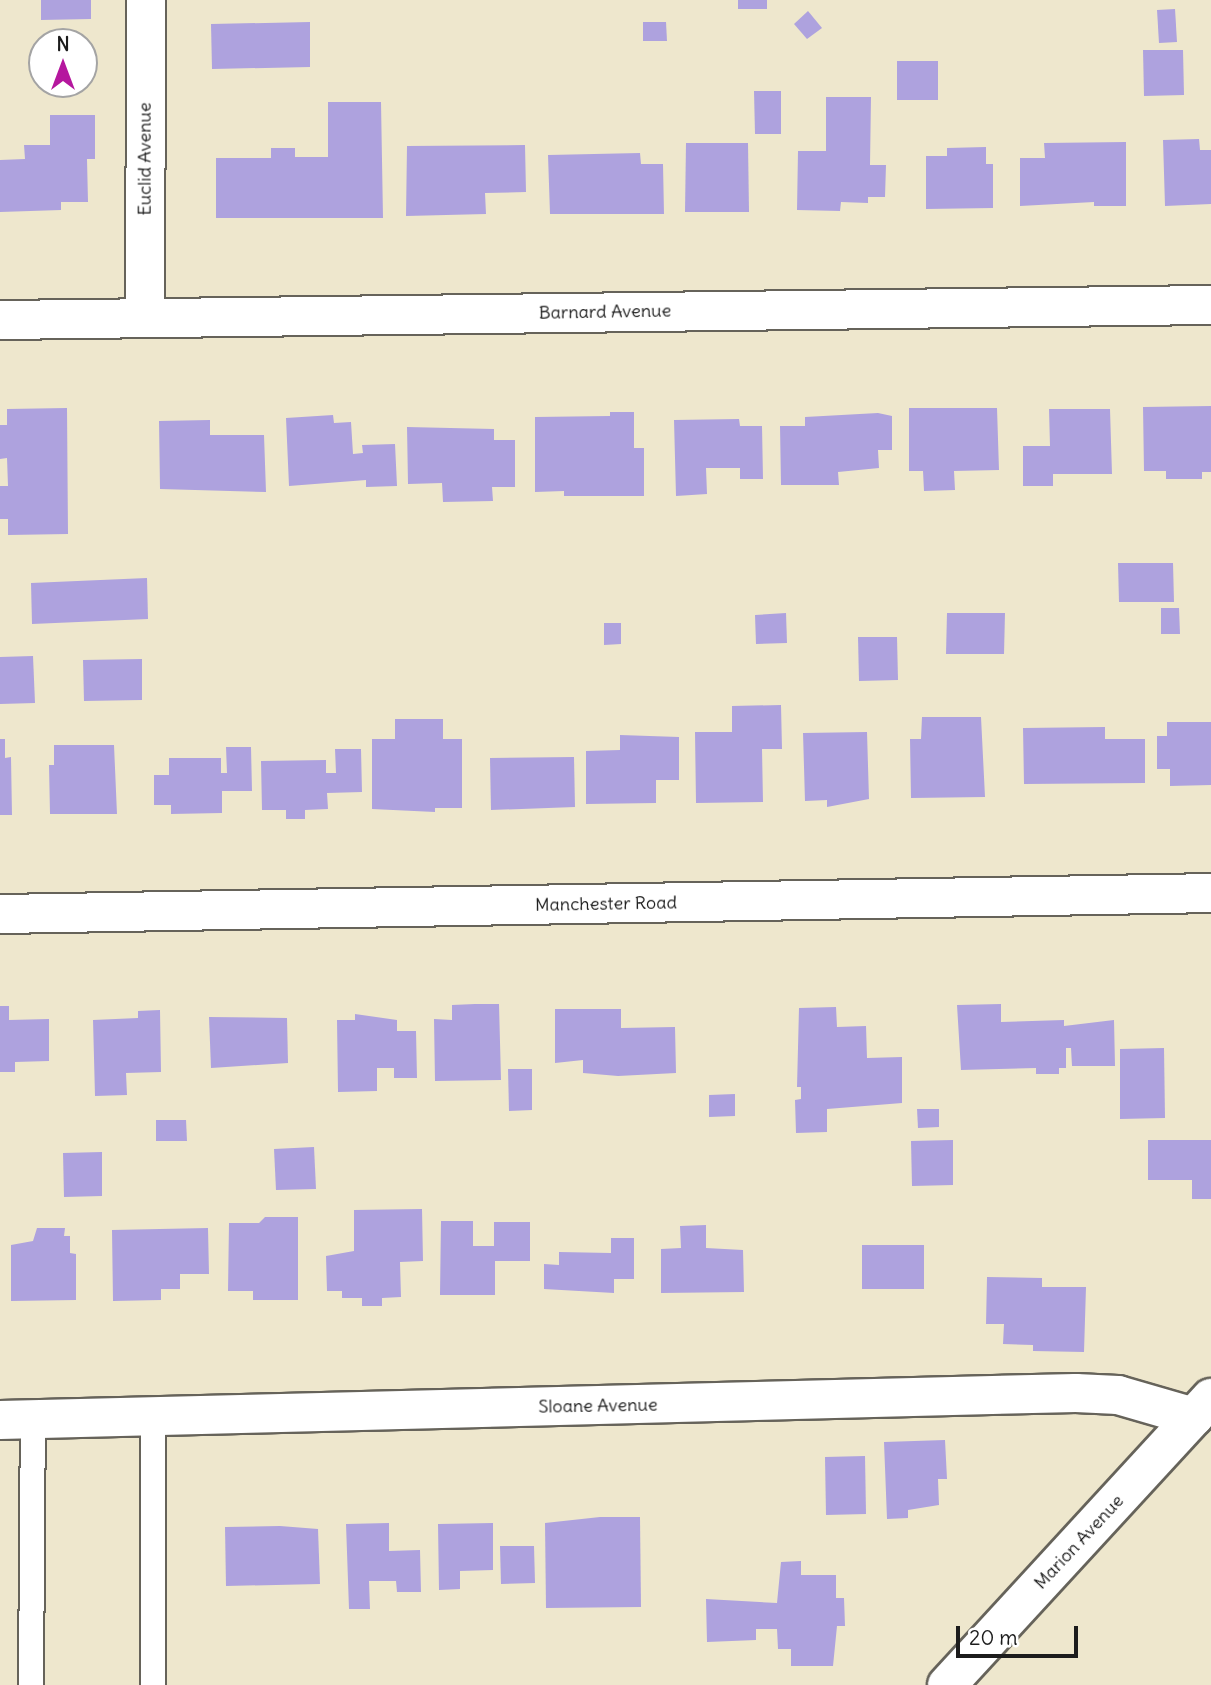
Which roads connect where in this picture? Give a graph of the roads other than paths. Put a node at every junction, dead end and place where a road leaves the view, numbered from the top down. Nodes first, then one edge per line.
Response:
1 (146, 0) edge
2 (1211, 304) edge
3 (145, 318) junction
4 (0, 320) edge
5 (1211, 893) edge
6 (0, 914) edge
7 (1202, 1408) edge
8 (153, 1417) junction
9 (16, 1420) edge
10 (31, 1685) edge
11 (153, 1685) edge
12 (947, 1685) edge

1 - 3 street, Euclid Avenue
2 - 3 street, Barnard Avenue
3 - 4 street, Barnard Avenue
5 - 6 street, Manchester Road
7 - 8 street, Sloane Avenue
7 - 12 street, Marion Avenue
8 - 9 street, Sloane Avenue
8 - 11 lane
9 - 10 lane

